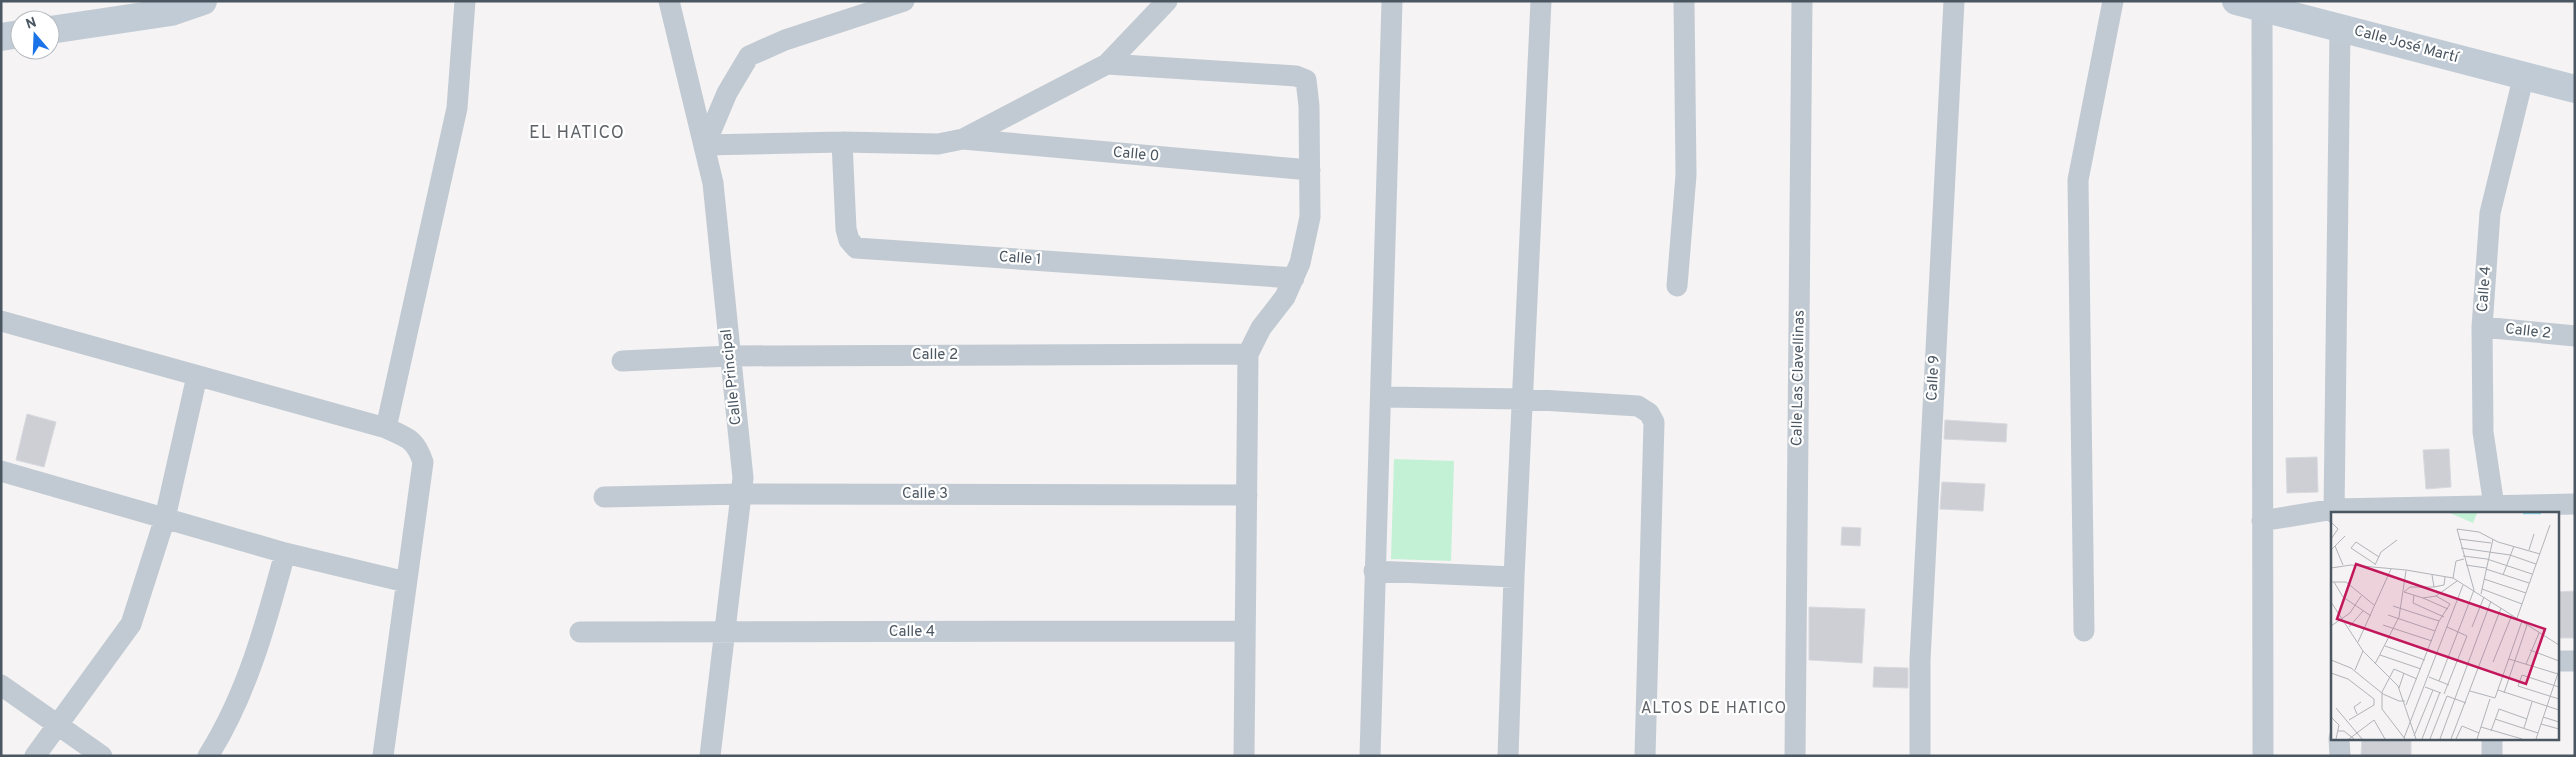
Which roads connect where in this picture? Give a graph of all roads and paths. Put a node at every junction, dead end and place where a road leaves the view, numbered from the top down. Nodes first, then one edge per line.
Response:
1 (202, 1) edge
2 (465, 1) edge
3 (670, 1) edge
4 (904, 1) edge
5 (1167, 1) edge
6 (1392, 1) edge
7 (1541, 1) edge
8 (1684, 1) edge
9 (1802, 1) edge
10 (1954, 1) edge
11 (2113, 1) edge
12 (2249, 5) edge
13 (2340, 28) junction
14 (60, 29) edge
15 (1107, 64) junction
16 (2524, 75) junction
17 (2575, 89) edge
18 (963, 139) junction
19 (842, 142) junction
20 (704, 145) junction
21 (1310, 170) junction
22 (1294, 278) junction
23 (1677, 286) dead end
24 (1, 321) edge
25 (2482, 328) junction
26 (2575, 336) edge
27 (1248, 354) junction
28 (730, 356) junction
29 (622, 361) dead end
30 (197, 376) junction
31 (1381, 397) junction
32 (1523, 399) junction
33 (386, 428) junction
34 (1, 471) edge
35 (741, 494) junction
36 (1247, 495) junction
37 (604, 497) dead end
38 (2575, 504) edge
39 (2494, 506) junction
40 (2334, 511) edge
41 (165, 518) junction
42 (2262, 521) junction
43 (285, 553) junction
44 (1374, 572) junction
45 (1514, 577) junction
46 (406, 582) junction
47 (2084, 631) dead end
48 (580, 632) dead end
49 (724, 632) junction
50 (1245, 632) junction
51 (2558, 661) edge
52 (2575, 661) edge
53 (1, 685) edge
54 (58, 724) junction
55 (2340, 740) edge
56 (2492, 740) edge
57 (35, 756) edge
58 (102, 756) edge
59 (208, 756) edge
60 (383, 756) edge
61 (710, 756) edge
62 (1244, 756) edge
63 (1370, 756) edge
64 (1508, 756) edge
65 (1645, 756) edge
66 (1795, 756) edge
67 (1920, 756) edge
68 (2263, 756) edge
69 (2340, 756) edge
70 (2492, 756) edge

1 - 14 main road
2 - 33 street
3 - 20 street, Calle Principal
4 - 20 street
5 - 15 street
6 - 31 street
7 - 32 street
8 - 23 street
9 - 66 street, Calle Las Clavellinas
10 - 67 street, Calle 9
11 - 47 street
12 - 13 main road, Calle José Martí
12 - 42 street
13 - 16 main road, Calle José Martí
13 - 40 street
15 - 18 street
15 - 21 street
16 - 17 main road, Calle José Martí
16 - 25 street, Calle 4
18 - 19 street
18 - 21 street, Calle 0
19 - 20 street
19 - 22 street, Calle 1
20 - 28 street, Calle Principal
21 - 22 street
22 - 27 street
24 - 30 street
25 - 26 street, Calle 2
25 - 39 street, Calle 4
27 - 28 street, Calle 2
27 - 36 street
28 - 29 street, Calle 2
28 - 35 street, Calle Principal
30 - 33 street
30 - 41 street
31 - 32 street
31 - 44 street
32 - 45 street
32 - 65 street
33 - 46 street
34 - 41 street
35 - 36 street, Calle 3
35 - 37 street, Calle 3
35 - 49 street, Calle Principal
36 - 50 street
38 - 39 street
39 - 40 street
40 - 42 street
41 - 43 street
41 - 54 street
42 - 68 street
43 - 46 street
43 - 59 street
44 - 45 street
44 - 63 street
45 - 64 street
46 - 60 street
48 - 49 street, Calle 4
49 - 50 street, Calle 4
49 - 61 street, Calle Principal
50 - 62 street
51 - 52 street
53 - 54 street
54 - 57 street
54 - 58 street
55 - 69 street
56 - 70 street

